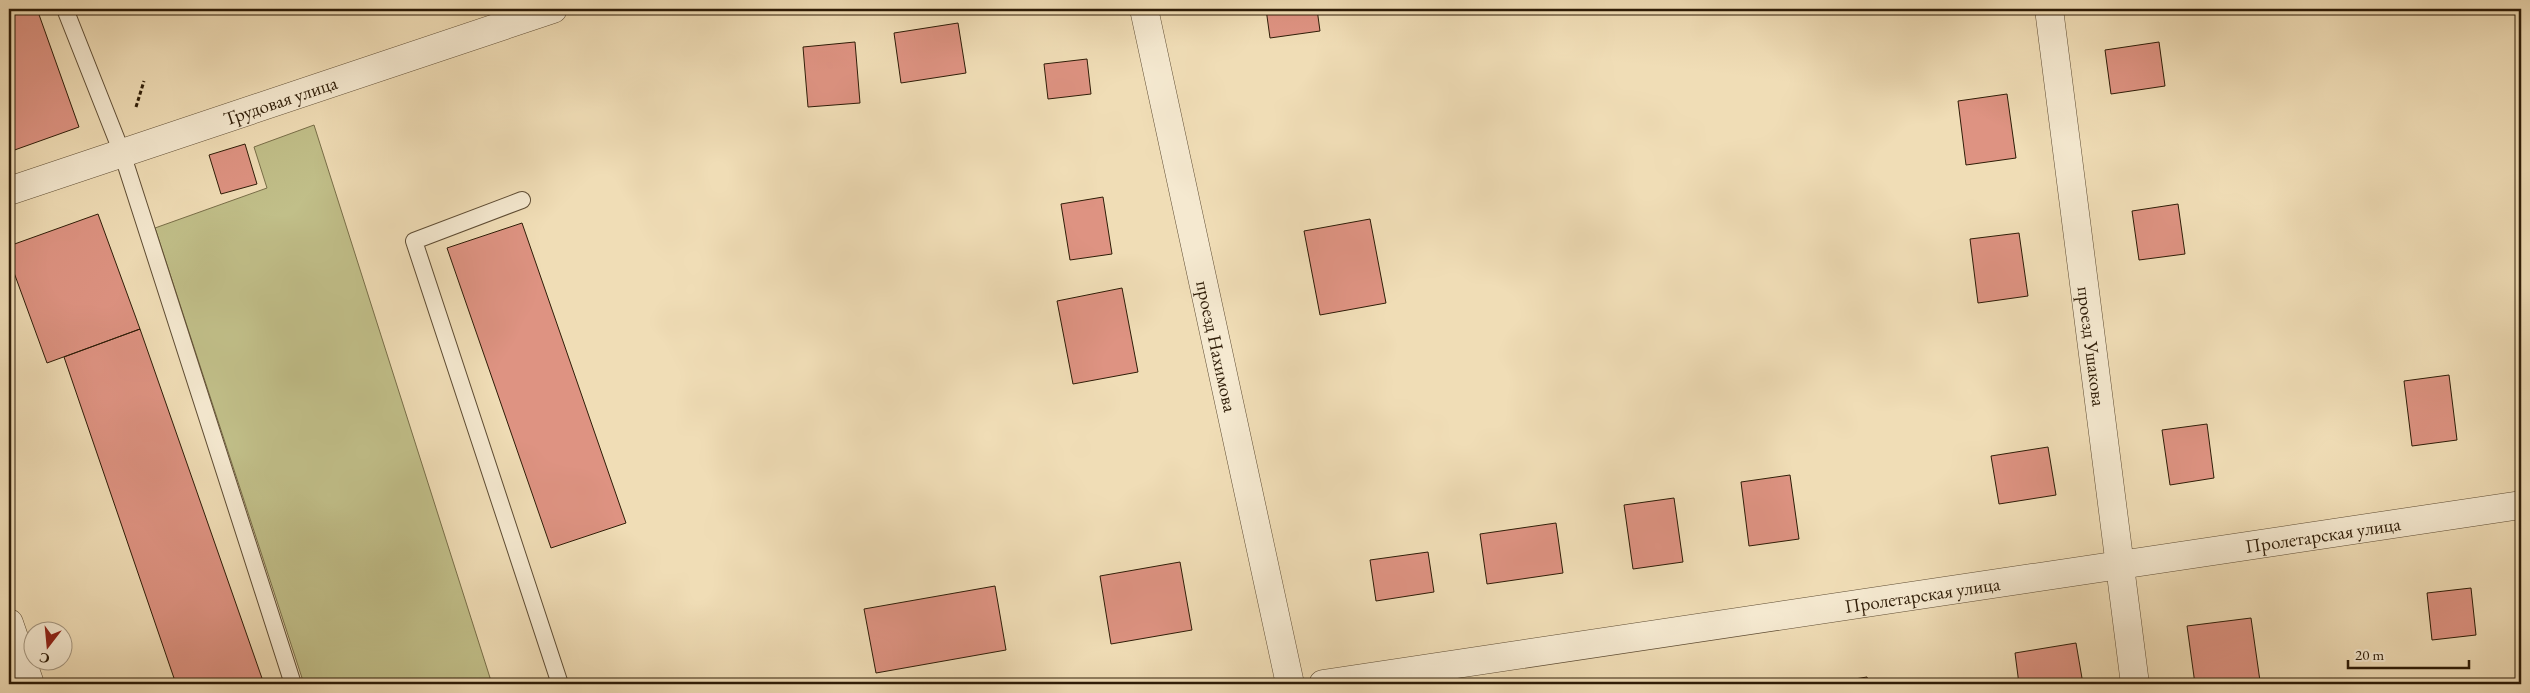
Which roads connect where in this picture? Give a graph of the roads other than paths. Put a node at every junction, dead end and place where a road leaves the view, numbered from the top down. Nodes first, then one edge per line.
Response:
1 (65, 9) edge
2 (553, 9) edge
3 (1144, 9) edge
4 (2049, 9) edge
5 (122, 153) junction
6 (9, 191) edge
7 (522, 200) dead end
8 (2521, 504) edge
9 (2120, 566) junction
10 (9, 623) edge
11 (20, 672) edge
12 (293, 684) edge
13 (560, 684) edge
14 (1290, 684) edge
15 (1323, 684) edge
16 (2135, 684) edge

1 - 5 lane
2 - 5 street, Трудовая улица
3 - 14 street, проезд Нахимова
4 - 9 street, проезд Ушакова
5 - 6 street, Трудовая улица
5 - 12 lane
7 - 13 lane
8 - 9 street, Пролетарская улица
9 - 15 street, Пролетарская улица
9 - 16 street, проезд Ушакова
10 - 11 street

